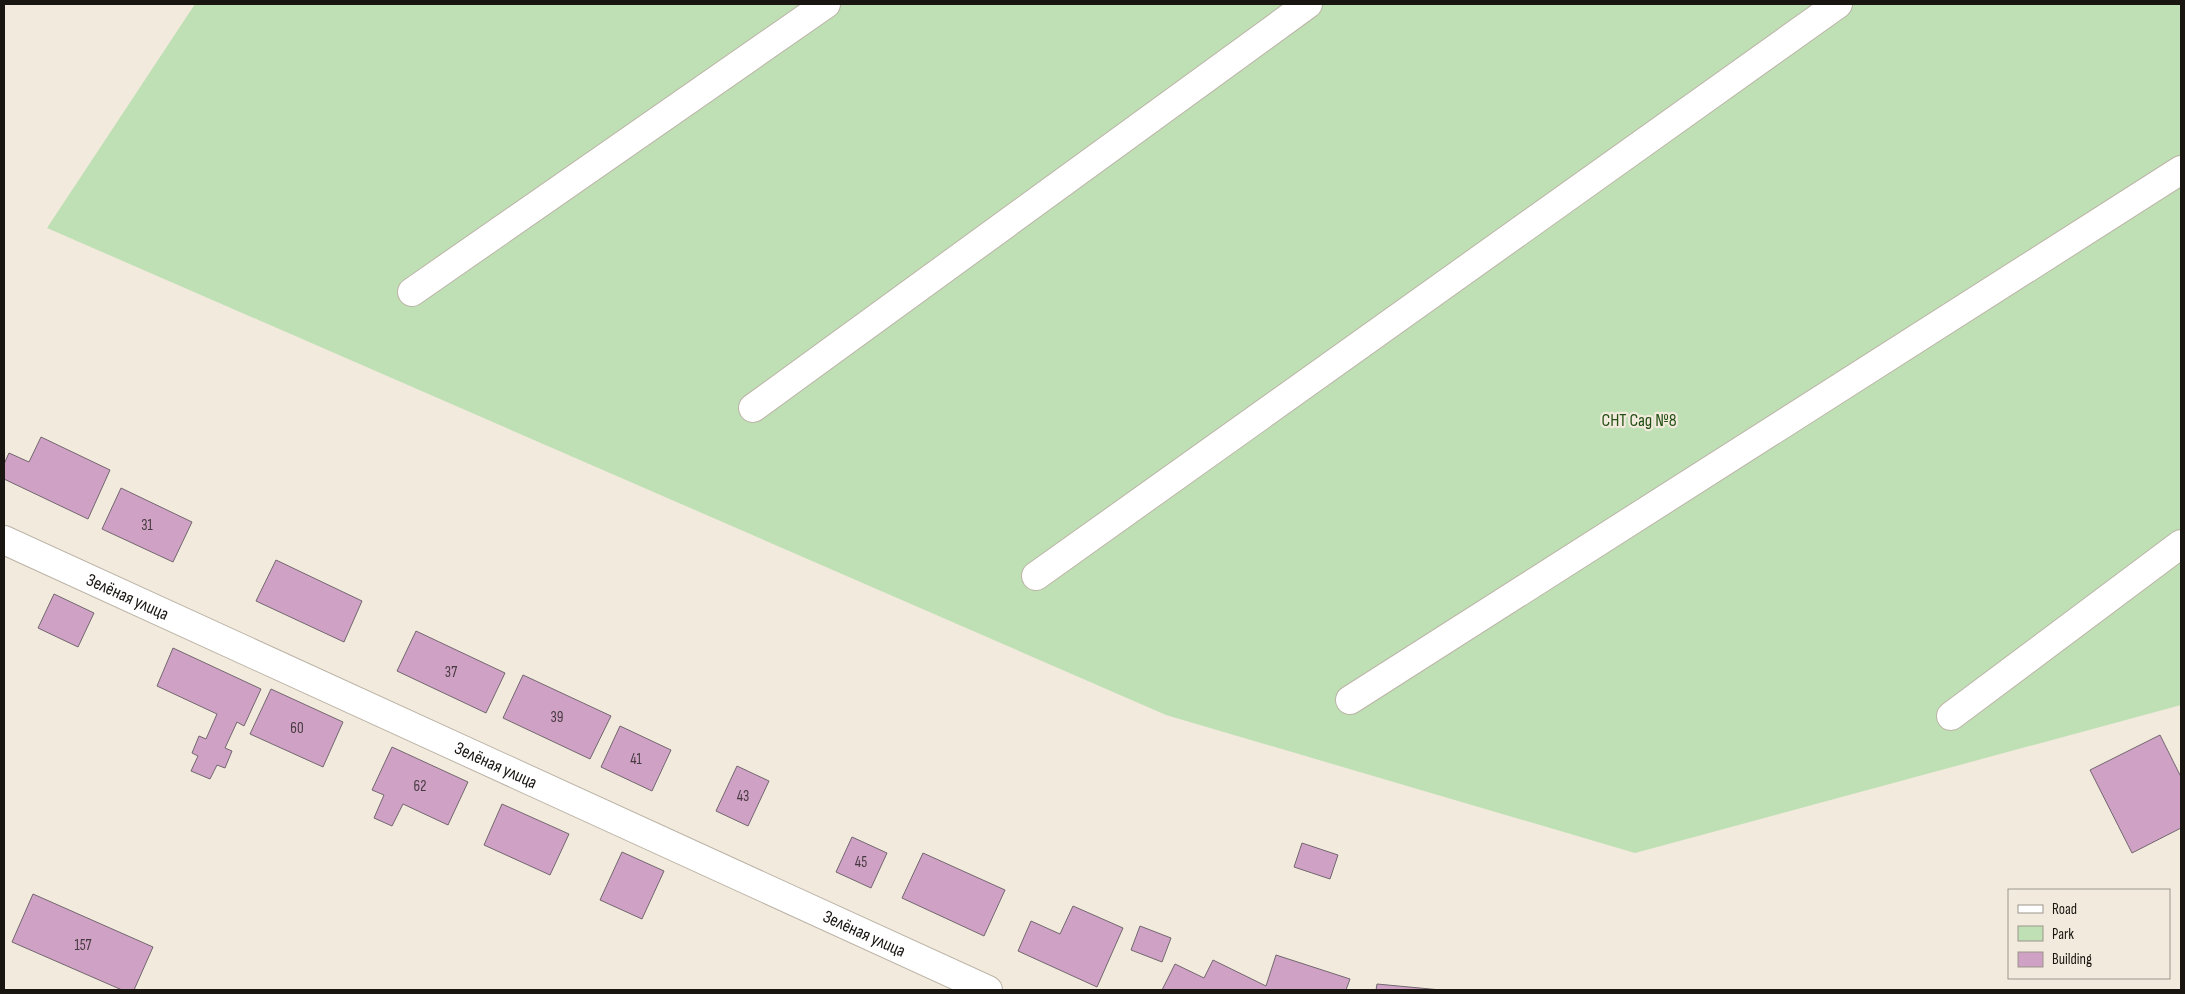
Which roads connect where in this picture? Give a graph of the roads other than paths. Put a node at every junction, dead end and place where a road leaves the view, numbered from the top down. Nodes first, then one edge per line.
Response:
1 (826, 4) edge
2 (1308, 4) edge
3 (1838, 4) edge
4 (2181, 170) edge
5 (412, 292) dead end
6 (753, 408) dead end
7 (4, 540) edge
8 (2181, 544) edge
9 (1036, 576) dead end
10 (1350, 700) dead end
11 (1951, 716) dead end
12 (988, 990) edge

1 - 5 street
2 - 6 street
3 - 9 street
4 - 10 street
7 - 12 street, Зелёная улица
8 - 11 street

